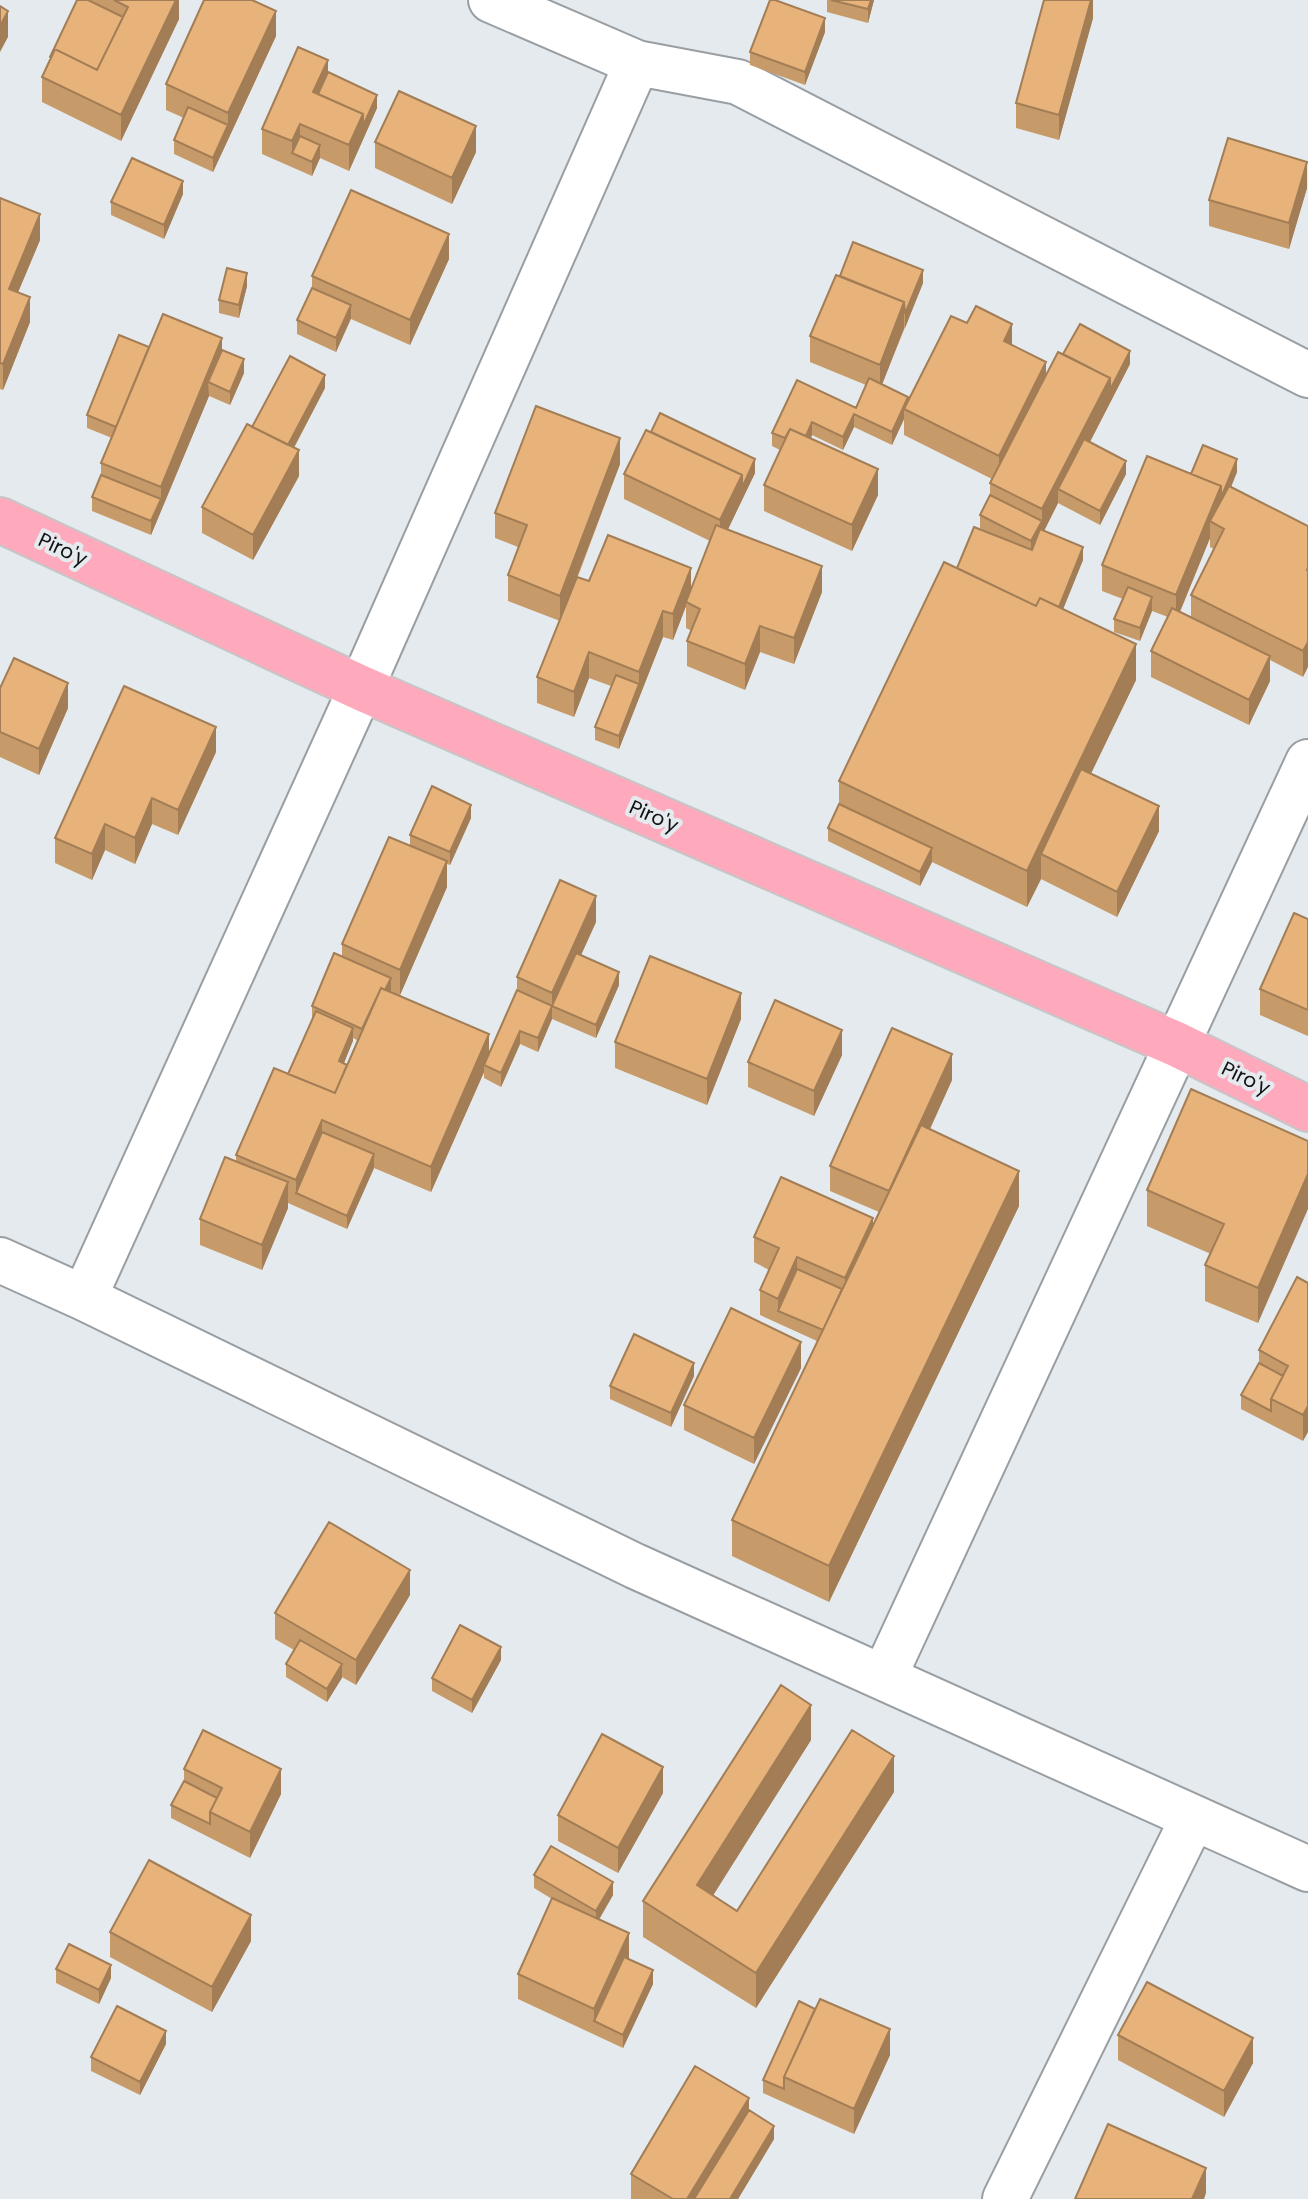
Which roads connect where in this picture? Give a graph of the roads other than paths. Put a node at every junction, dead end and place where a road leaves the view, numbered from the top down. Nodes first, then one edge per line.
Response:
1 (491, 0) edge
2 (637, 63) junction
3 (1308, 375) edge
4 (0, 520) edge
5 (361, 688) junction
6 (1308, 762) edge
7 (1176, 1044) junction
8 (1308, 1109) edge
9 (0, 1260) edge
10 (84, 1298) junction
11 (884, 1677) junction
12 (1193, 1818) junction
13 (1308, 1869) edge
14 (1005, 2199) edge

1 - 2 street
2 - 3 street
2 - 5 street
4 - 5 main road, Piro'y
5 - 7 main road, Piro'y
5 - 10 street
6 - 7 street
7 - 8 main road, Piro'y
7 - 11 street
9 - 10 street
10 - 11 street
11 - 12 street
12 - 13 street
12 - 14 street

